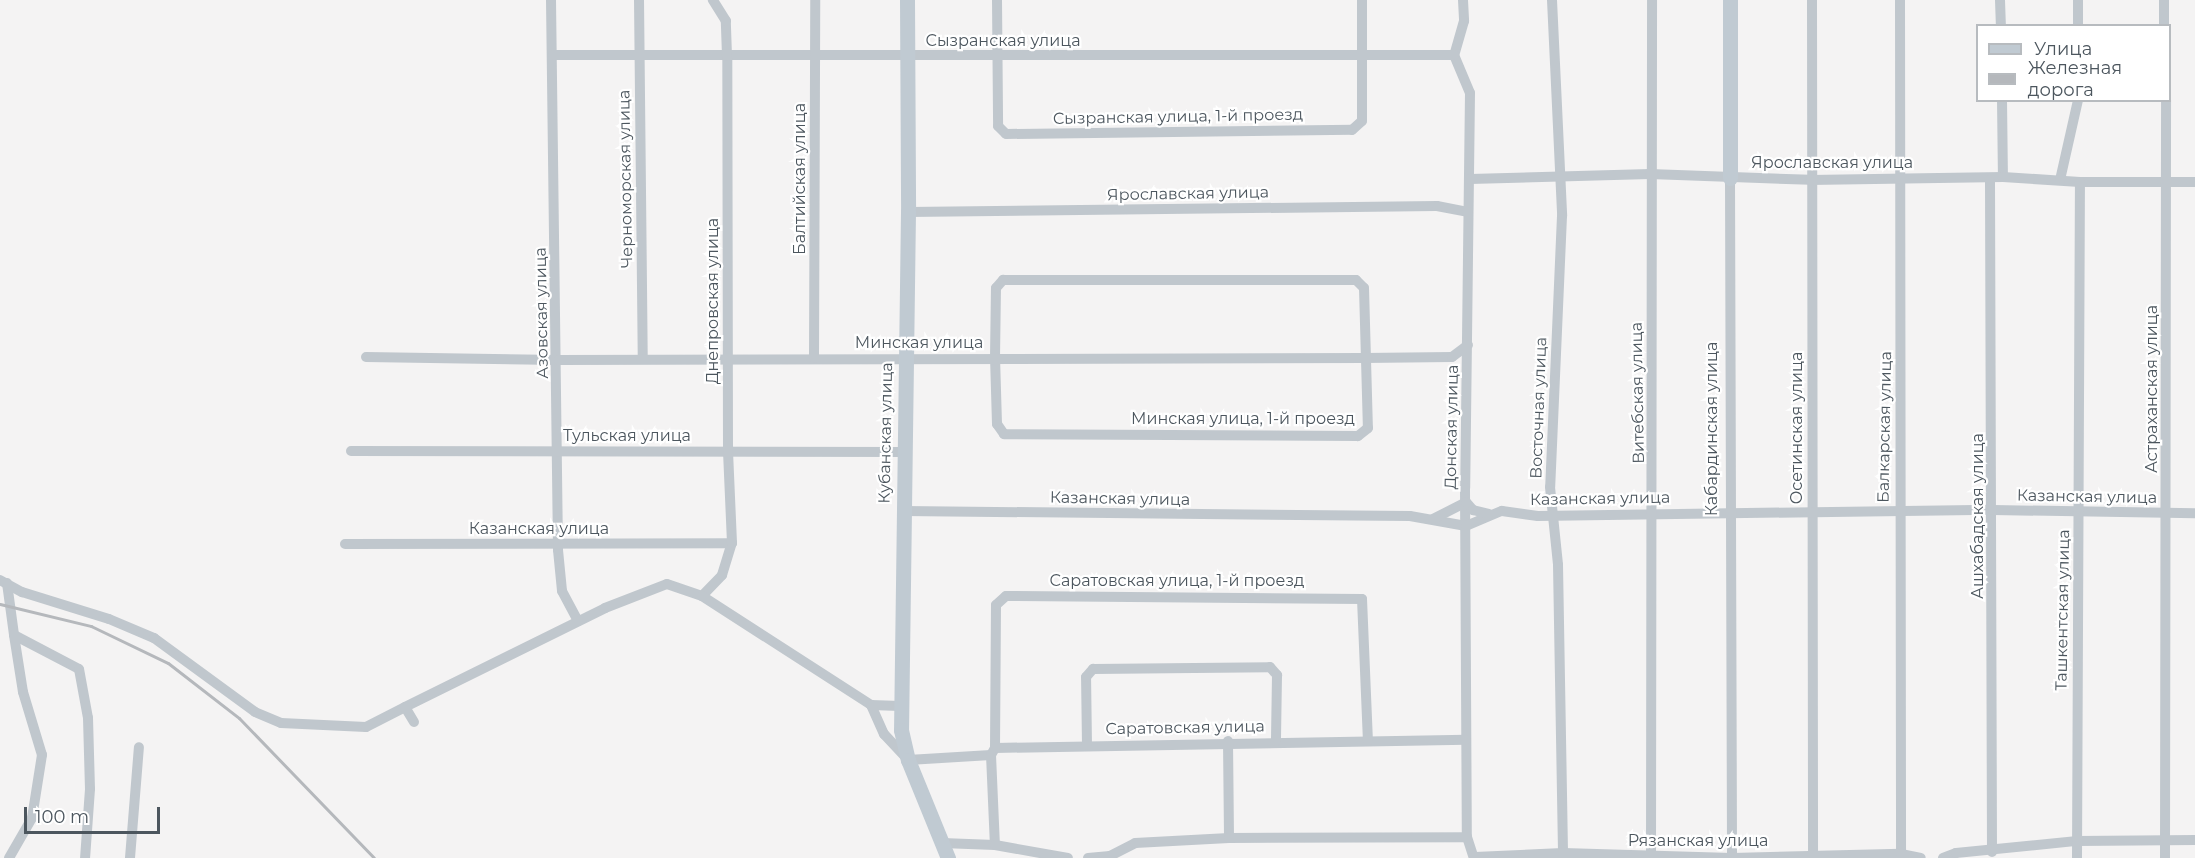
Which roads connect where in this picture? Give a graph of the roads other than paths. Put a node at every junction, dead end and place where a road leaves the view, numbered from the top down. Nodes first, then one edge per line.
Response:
1 (551, 0) edge
2 (639, 0) edge
3 (713, 0) edge
4 (815, 0) edge
5 (907, 0) edge
6 (997, 0) edge
7 (1362, 0) edge
8 (1463, 0) edge
9 (1552, 0) edge
10 (1652, 0) edge
11 (1730, 0) edge
12 (1812, 0) edge
13 (1900, 0) edge
14 (2000, 0) edge
15 (2078, 0) edge
16 (2163, 0) edge
17 (2001, 24) edge
18 (2078, 24) edge
19 (2164, 24) edge
20 (639, 54) junction
21 (1363, 55) junction
22 (1454, 55) junction
23 (553, 56) junction
24 (728, 56) junction
25 (815, 57) junction
26 (907, 57) junction
27 (998, 57) junction
28 (2002, 102) edge
29 (2078, 102) edge
30 (2166, 102) edge
31 (1650, 174) junction
32 (1558, 177) junction
33 (1903, 177) junction
34 (2002, 177) junction
35 (1470, 178) junction
36 (1730, 178) junction
37 (1810, 180) junction
38 (1990, 180) junction
39 (2060, 180) junction
40 (2080, 182) junction
41 (2195, 182) edge
42 (2168, 183) junction
43 (908, 212) junction
44 (1467, 212) junction
45 (1468, 345) junction
46 (366, 357) dead end
47 (643, 357) junction
48 (728, 357) junction
49 (906, 357) junction
50 (814, 358) junction
51 (995, 358) junction
52 (1364, 358) junction
53 (558, 360) junction
54 (351, 451) dead end
55 (558, 451) junction
56 (728, 451) junction
57 (904, 452) junction
58 (1466, 502) junction
59 (1993, 510) junction
60 (903, 511) junction
61 (1731, 512) junction
62 (1899, 512) junction
63 (1813, 513) junction
64 (2166, 513) junction
65 (2195, 513) edge
66 (1490, 514) junction
67 (1551, 514) junction
68 (1654, 514) junction
69 (2079, 514) junction
70 (1433, 519) junction
71 (1466, 526) junction
72 (345, 543) dead end
73 (732, 543) junction
74 (558, 545) junction
75 (3, 581) edge
76 (702, 596) junction
77 (578, 621) junction
78 (14, 635) junction
79 (871, 705) junction
80 (900, 706) junction
81 (405, 707) junction
82 (414, 722) dead end
83 (1466, 740) junction
84 (1228, 741) junction
85 (1276, 741) junction
86 (1368, 741) junction
87 (1088, 745) junction
88 (139, 747) dead end
89 (993, 751) junction
90 (908, 760) junction
91 (87, 834) junction
92 (1467, 837) junction
93 (1230, 838) junction
94 (2195, 840) edge
95 (2077, 841) junction
96 (2165, 841) junction
97 (942, 843) junction
98 (995, 845) junction
99 (1992, 852) junction
100 (1563, 853) junction
101 (1901, 854) junction
102 (1580, 856) edge
103 (1814, 856) junction
104 (1111, 857) edge
105 (1474, 857) edge
106 (1651, 857) edge
107 (9, 858) edge
108 (76, 858) edge
109 (85, 858) edge
110 (130, 858) edge
111 (948, 858) edge
112 (1068, 858) edge
113 (1088, 858) edge
114 (1732, 858) edge
115 (1921, 858) edge
116 (1943, 858) edge
117 (2077, 858) edge
118 (2165, 858) edge

1 - 23 street, Азовская улица
2 - 20 street, Черноморская улица
3 - 24 street, Днепровская улица
4 - 25 street, Балтийская улица
5 - 26 street, Кубанская улица
6 - 27 street, Сызранская улица, 1-й проезд
7 - 21 street, Сызранская улица, 1-й проезд
8 - 22 street
9 - 32 street, Восточная улица
10 - 31 street, Витебская улица
11 - 36 street, Кабардинская улица
12 - 37 street, Осетинская улица
13 - 33 street, Балкарская улица
14 - 17 street
15 - 18 street
16 - 19 street
20 - 23 street, Сызранская улица
20 - 24 street, Сызранская улица
20 - 47 street, Черноморская улица
21 - 22 street, Сызранская улица
21 - 27 street, Сызранская улица
21 - 27 street, Сызранская улица, 1-й проезд
22 - 35 street, Донская улица
23 - 53 street, Азовская улица
24 - 25 street, Сызранская улица
24 - 48 street, Днепровская улица
25 - 26 street, Сызранская улица
25 - 50 street, Балтийская улица
26 - 27 street, Сызранская улица
26 - 43 street, Кубанская улица
28 - 34 street
29 - 39 street
30 - 42 street, Астраханская улица
31 - 32 street, Ярославская улица
31 - 36 street, Ярославская улица
31 - 68 street, Витебская улица
32 - 35 street, Ярославская улица
32 - 67 street, Восточная улица
33 - 37 street, Ярославская улица
33 - 38 street, Ярославская улица
33 - 62 street, Балкарская улица
34 - 38 street, Ярославская улица
34 - 39 street, Ярославская улица
35 - 44 street, Донская улица
36 - 37 street, Ярославская улица
36 - 61 street, Кабардинская улица
37 - 63 street, Осетинская улица
38 - 59 street, Ашхабадская улица
39 - 40 street, Ярославская улица
40 - 42 street, Ярославская улица
40 - 69 street, Ташкентская улица
41 - 42 street, Ярославская улица
42 - 64 street, Астраханская улица
43 - 44 street, Ярославская улица
43 - 49 street, Кубанская улица
44 - 45 street, Донская улица
45 - 52 street, Минская улица
45 - 58 street, Донская улица
46 - 53 street, Минская улица
47 - 48 street, Минская улица
47 - 53 street, Минская улица
48 - 50 street, Минская улица
48 - 56 street, Днепровская улица
49 - 50 street, Минская улица
49 - 51 street, Минская улица
49 - 57 street, Кубанская улица
51 - 52 street, Минская улица
51 - 52 street, Минская улица, 1-й проезд
51 - 52 street, Минская улица, 1-й проезд
53 - 55 street, Азовская улица
54 - 55 street, Тульская улица
55 - 56 street, Тульская улица
55 - 74 street, Азовская улица
56 - 57 street, Тульская улица
56 - 73 street, Днепровская улица
57 - 60 street, Кубанская улица
58 - 66 street
58 - 70 street
58 - 71 street, Донская улица
59 - 62 street, Казанская улица
59 - 69 street, Казанская улица
59 - 99 street, Ашхабадская улица
60 - 70 street, Казанская улица
60 - 80 street, Кубанская улица
61 - 63 street, Казанская улица
61 - 68 street, Казанская улица
61 - 114 street, Кабардинская улица
62 - 63 street, Казанская улица
62 - 101 street, Балкарская улица
63 - 103 street, Осетинская улица
64 - 65 street, Казанская улица
64 - 69 street, Казанская улица
64 - 96 street, Астраханская улица
66 - 67 street, Казанская улица
66 - 71 street, Казанская улица
67 - 68 street, Казанская улица
67 - 100 street, Восточная улица
68 - 106 street, Витебская улица
69 - 95 street, Ташкентская улица
70 - 71 street, Казанская улица
71 - 83 street, Донская улица
72 - 74 street, Казанская улица
73 - 74 street, Казанская улица
73 - 76 street, Днепровская улица
74 - 77 street, Азовская улица
75 - 78 street
75 - 81 street
76 - 77 street
76 - 79 street
77 - 81 street
78 - 91 street
78 - 107 street
79 - 80 street
79 - 90 street
80 - 90 street, Кубанская улица
81 - 82 street
83 - 86 street, Саратовская улица
83 - 92 street, Донская улица
84 - 85 street, Саратовская улица
84 - 87 street, Саратовская улица
84 - 93 street
85 - 86 street, Саратовская улица
85 - 87 street
86 - 89 street, Саратовская улица, 1-й проезд
87 - 89 street, Саратовская улица
88 - 110 street
89 - 90 street, Саратовская улица
89 - 98 street, Саратовская улица, 1-й проезд
90 - 97 street, Кубанская улица
91 - 108 street
91 - 109 street
92 - 93 street
92 - 105 street, Донская улица
93 - 104 street
94 - 96 street
95 - 96 street
95 - 99 street
95 - 117 street, Ташкентская улица
96 - 118 street, Астраханская улица
97 - 98 street
97 - 111 street, Кубанская улица
98 - 112 street
99 - 116 street
100 - 102 street, Рязанская улица
100 - 105 street, Рязанская улица
101 - 103 street, Рязанская улица
101 - 115 street, Рязанская улица
102 - 106 street, Рязанская улица
103 - 114 street, Рязанская улица
104 - 113 street
106 - 114 street, Рязанская улица

